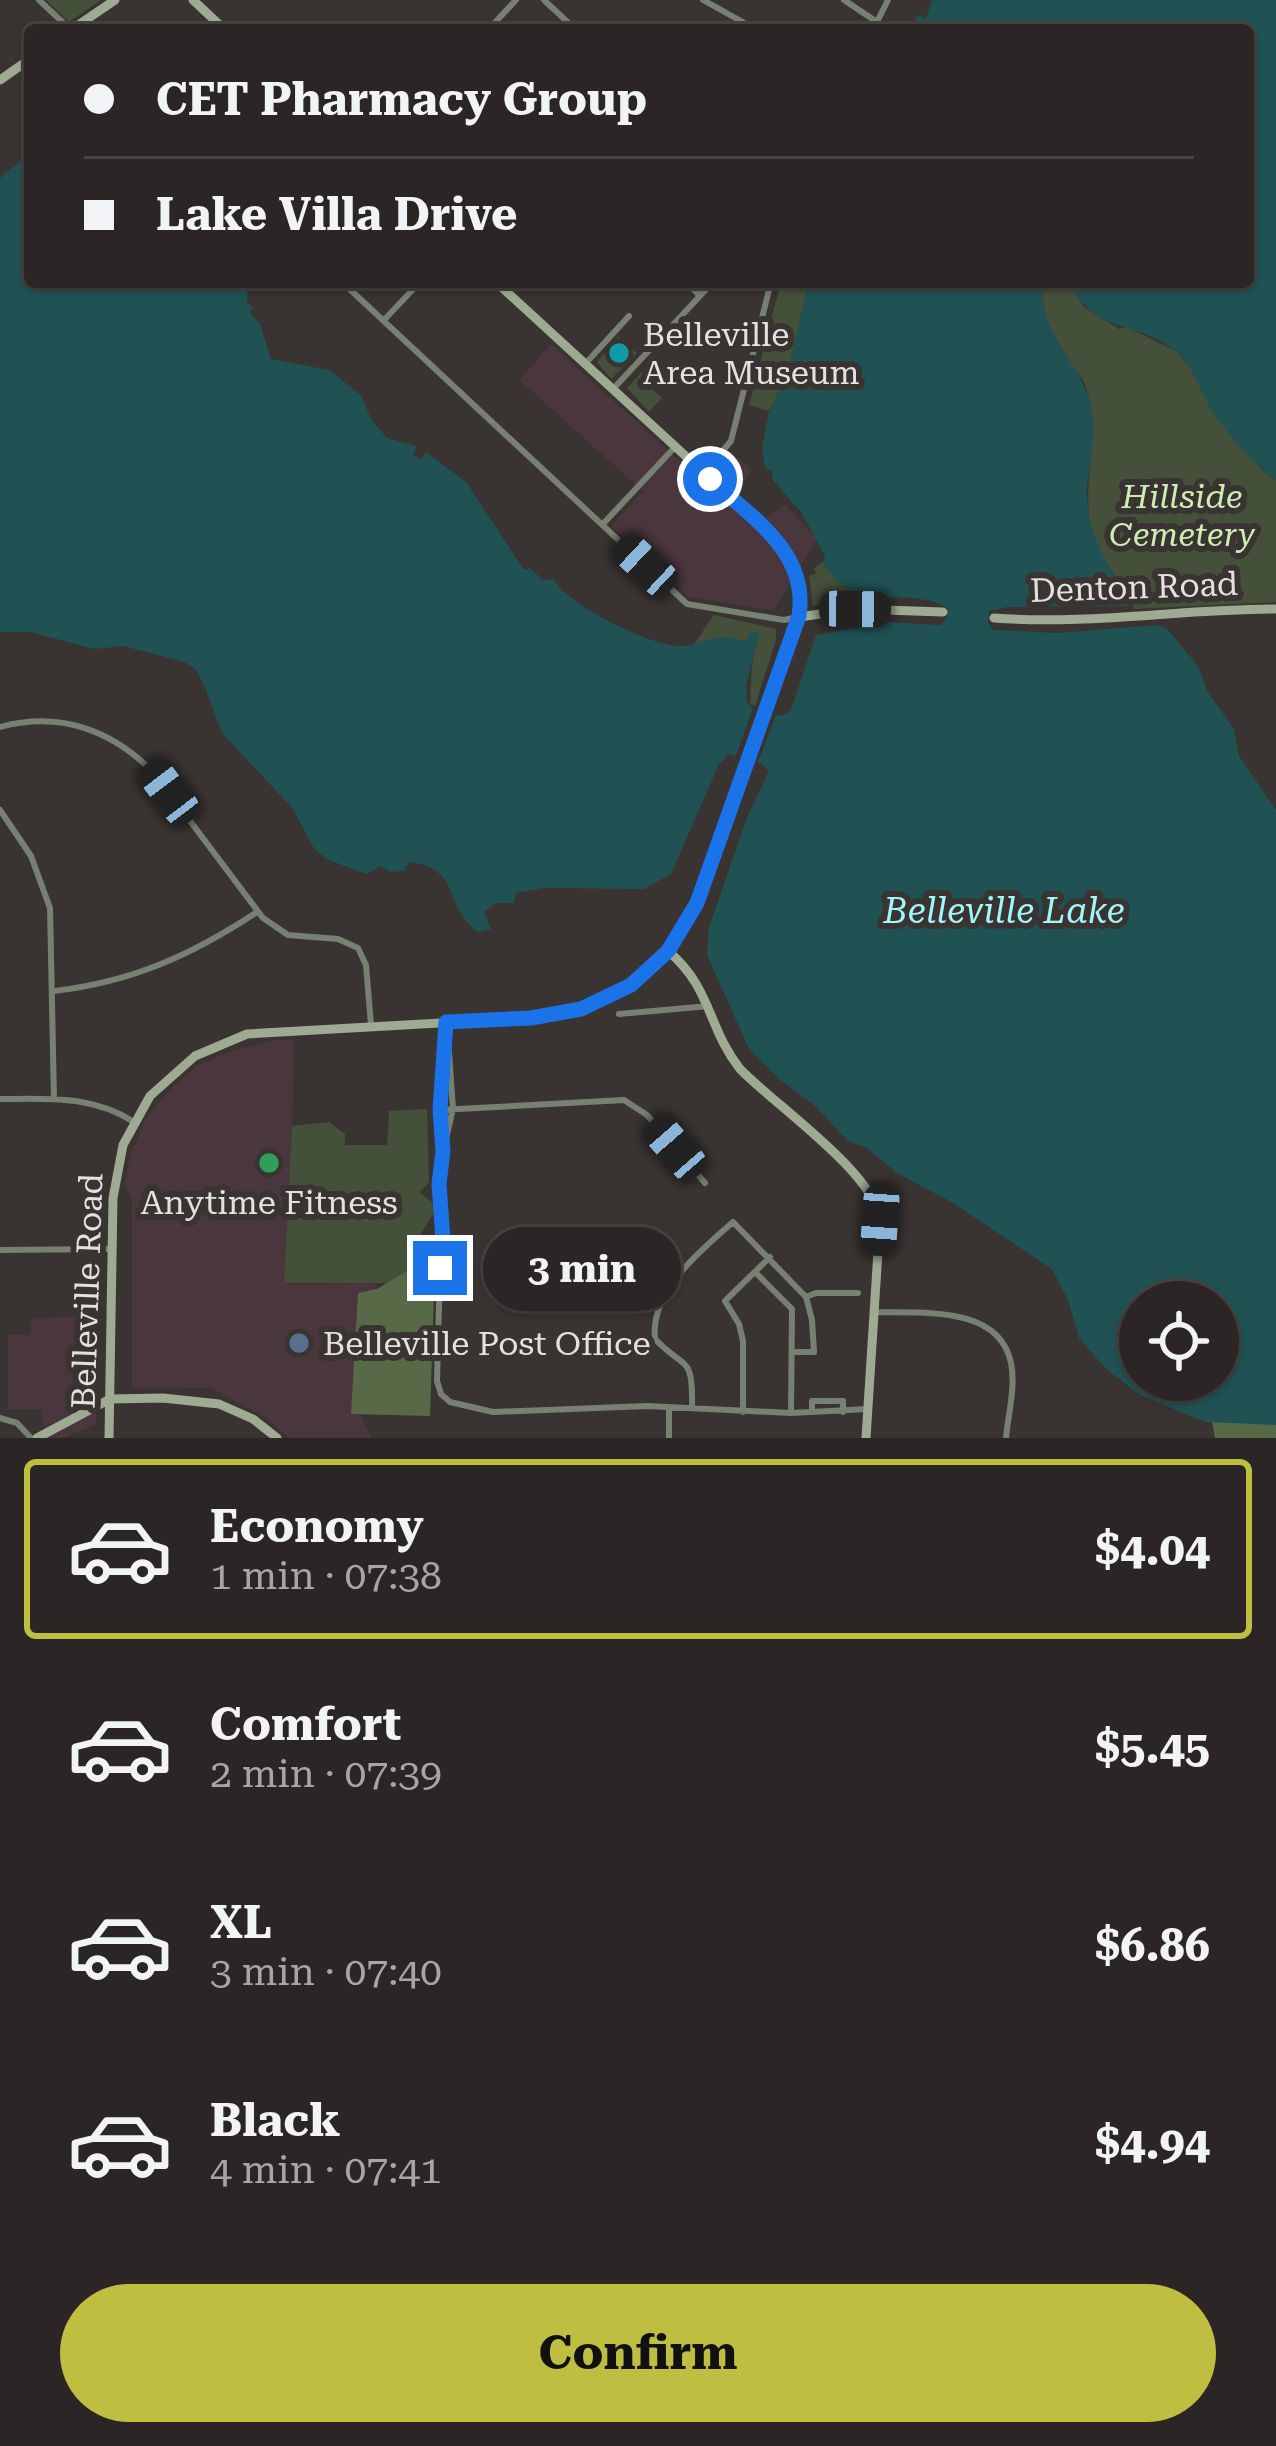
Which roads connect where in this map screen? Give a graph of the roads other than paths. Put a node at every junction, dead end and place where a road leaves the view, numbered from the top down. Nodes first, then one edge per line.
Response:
1 (39, 0) edge
2 (115, 0) edge
3 (193, 0) edge
4 (516, 0) edge
5 (544, 0) edge
6 (703, 0) edge
7 (844, 0) edge
8 (65, 24) edge
9 (80, 24) edge
10 (219, 24) edge
11 (494, 24) edge
12 (570, 24) edge
13 (746, 24) edge
14 (873, 24) edge
15 (349, 288) edge
16 (414, 288) edge
17 (503, 288) edge
18 (692, 288) edge
19 (707, 288) edge
20 (769, 288) edge
21 (700, 296) junction
22 (628, 316) dead end
23 (384, 320) junction
24 (585, 364) junction
25 (613, 389) junction
26 (675, 447) junction
27 (704, 473) junction
28 (602, 525) junction
29 (1276, 609) edge
30 (943, 612) dead end
31 (799, 616) junction
32 (994, 617) dead end
33 (0, 727) edge
34 (0, 809) edge
35 (257, 912) junction
36 (668, 951) junction
37 (54, 991) junction
38 (709, 1006) junction
39 (619, 1014) dead end
40 (446, 1022) junction
41 (371, 1025) junction
42 (447, 1051) junction
43 (0, 1099) edge
44 (54, 1099) junction
45 (452, 1109) junction
46 (440, 1110) junction
47 (134, 1122) junction
48 (443, 1151) junction
49 (705, 1183) dead end
50 (112, 1249) junction
51 (0, 1250) edge
52 (770, 1257) junction
53 (755, 1272) junction
54 (859, 1293) dead end
55 (806, 1297) junction
56 (874, 1312) junction
57 (794, 1352) junction
58 (110, 1399) junction
59 (669, 1407) junction
60 (692, 1407) junction
61 (868, 1409) junction
62 (743, 1412) junction
63 (791, 1413) junction
64 (0, 1418) edge
65 (34, 1438) edge
66 (110, 1438) edge
67 (277, 1438) edge
68 (669, 1438) edge
69 (866, 1438) edge
70 (1006, 1438) edge

1 - 8 street
2 - 9 main road
3 - 10 main road
4 - 11 street
5 - 12 street
6 - 13 street
7 - 14 street
15 - 23 street
16 - 23 street
17 - 24 main road
18 - 21 street
19 - 21 street
20 - 27 street
21 - 25 street
22 - 24 street
23 - 28 street
24 - 25 main road
25 - 26 main road
26 - 27 main road
26 - 28 street
27 - 31 main road, Belleville Road
28 - 31 street
29 - 32 main road, Denton Road
30 - 31 main road
31 - 36 main road, Belleville Road
33 - 35 street
34 - 37 street
35 - 37 street
35 - 41 street
36 - 38 main road
36 - 40 main road, Belleville Road
37 - 44 street
38 - 39 street
38 - 56 main road
40 - 41 main road, Belleville Road
40 - 42 street
41 - 47 main road, Belleville Road
42 - 45 street
42 - 46 street
43 - 44 street
44 - 47 street
45 - 46 street
45 - 48 street
45 - 49 street
46 - 48 street
47 - 50 main road, Belleville Road
48 - 59 street
50 - 51 street
50 - 58 main road, Belleville Road
52 - 53 street
52 - 55 street
52 - 60 street
53 - 57 street
53 - 62 street
54 - 55 street
55 - 57 street
56 - 61 main road
56 - 70 street
57 - 63 street
58 - 65 main road
58 - 66 main road, Belleville Road
58 - 67 main road
59 - 60 street
59 - 68 street
60 - 62 street
61 - 63 street
61 - 69 main road
62 - 63 street
64 - 65 street

